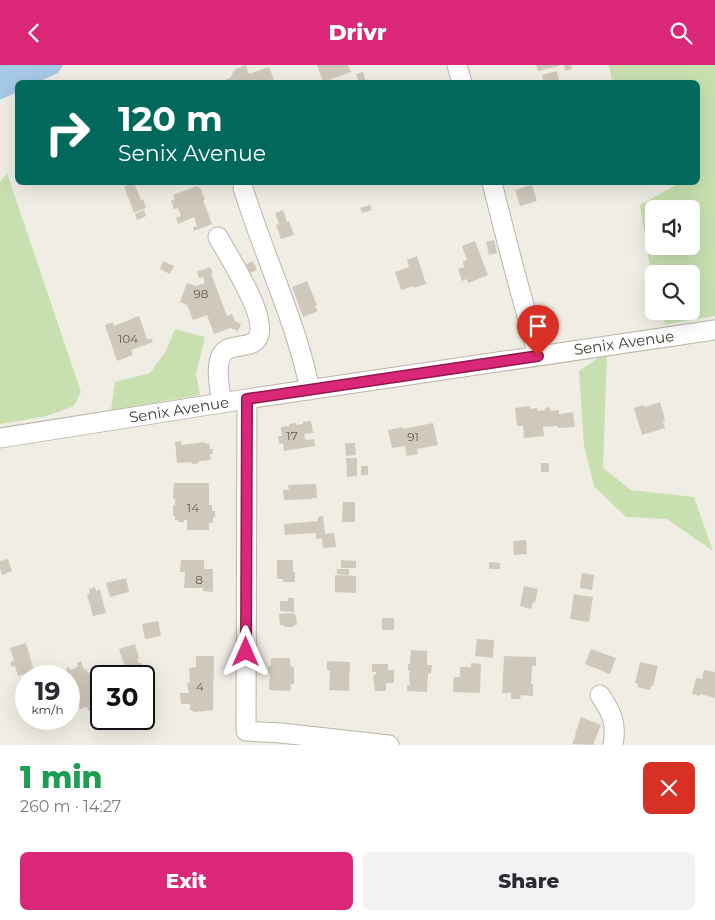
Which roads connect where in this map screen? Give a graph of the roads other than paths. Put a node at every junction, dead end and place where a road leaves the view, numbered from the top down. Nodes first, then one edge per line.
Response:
1 (456, 65) edge
2 (461, 80) edge
3 (492, 185) edge
4 (243, 189) dead end
5 (218, 237) dead end
6 (715, 330) edge
7 (538, 356) junction
8 (310, 390) junction
9 (247, 399) junction
10 (222, 403) junction
11 (0, 438) edge
12 (600, 695) dead end
13 (281, 739) edge
14 (389, 745) edge
15 (613, 745) edge

1 - 2 street
3 - 7 street
4 - 8 street
5 - 10 street
6 - 7 street, Senix Avenue
7 - 8 street, Senix Avenue
8 - 9 street, Senix Avenue
9 - 10 street, Senix Avenue
9 - 13 street
10 - 11 street, Senix Avenue
12 - 15 street
13 - 14 street

